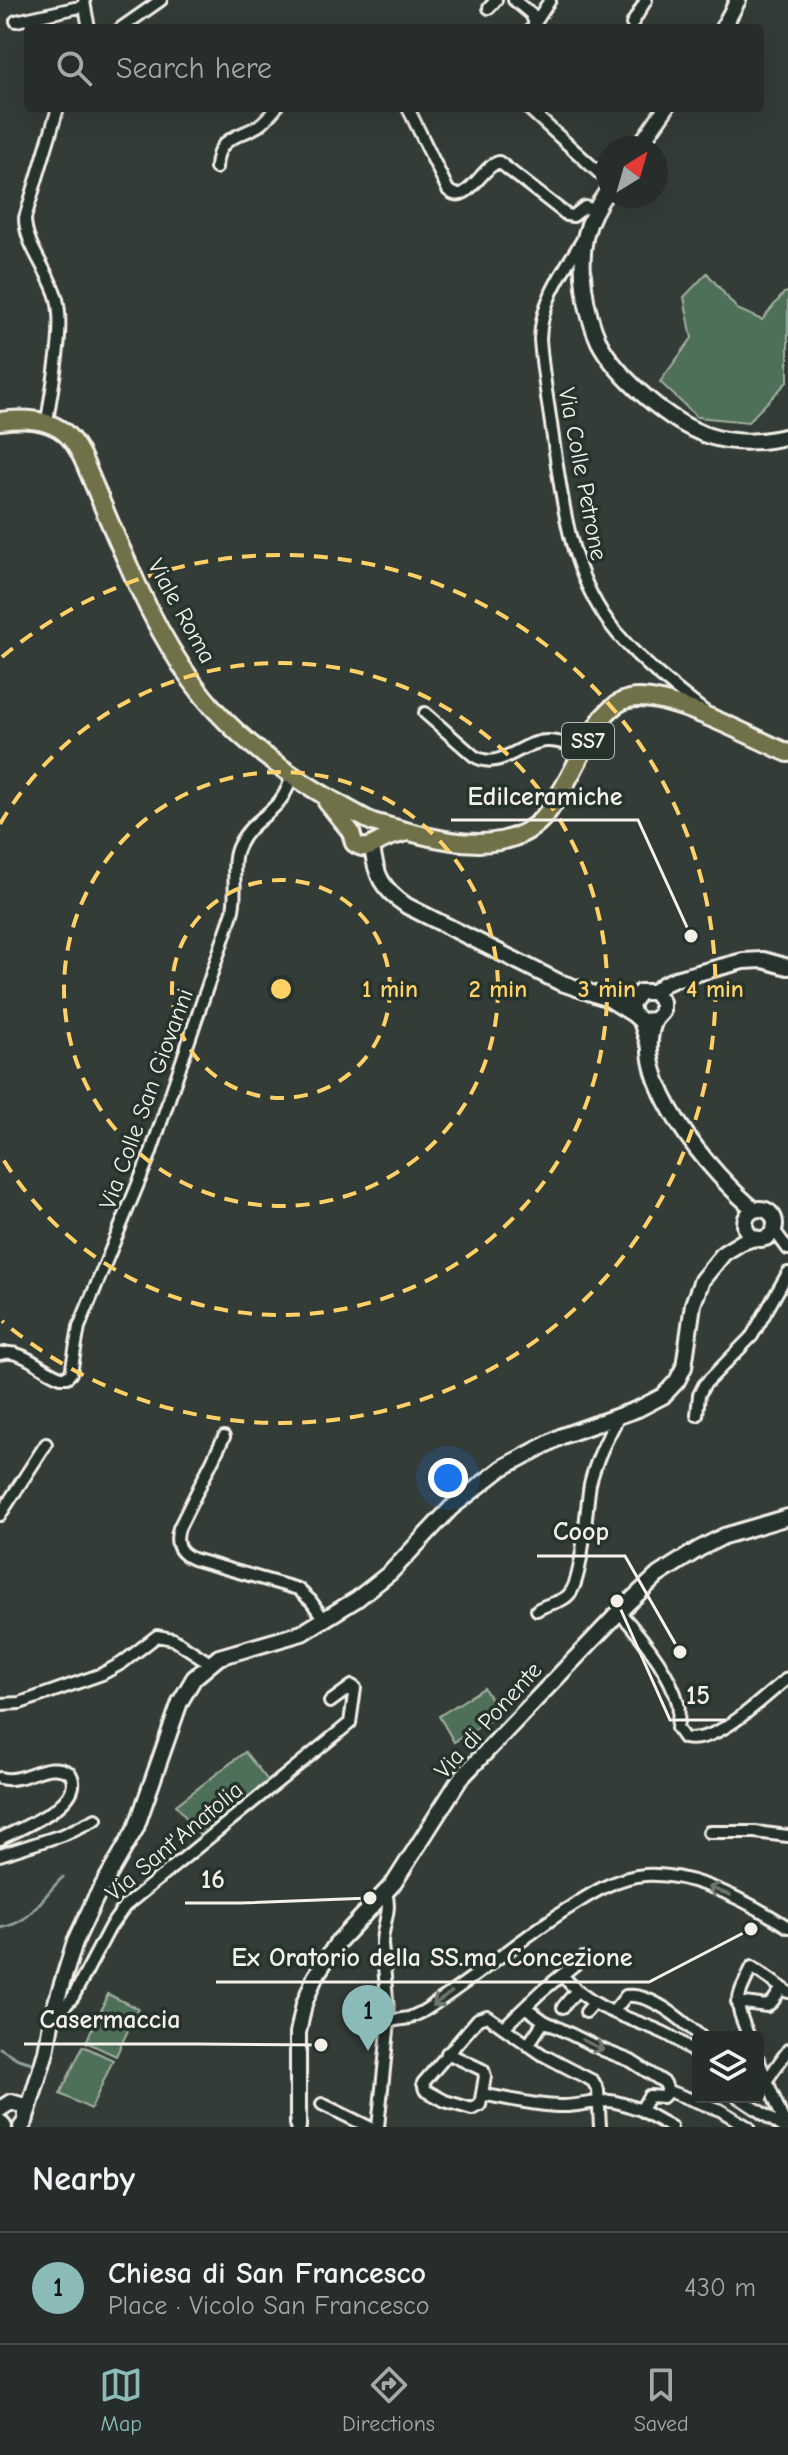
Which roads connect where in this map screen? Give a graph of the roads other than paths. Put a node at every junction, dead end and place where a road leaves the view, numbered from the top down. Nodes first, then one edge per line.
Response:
1 (161, 0) edge
2 (514, 0) edge
3 (550, 0) edge
4 (646, 0) edge
5 (738, 0) edge
6 (84, 3) edge
7 (16, 21) dead end
8 (88, 24) edge
9 (127, 24) edge
10 (533, 24) edge
11 (534, 24) edge
12 (632, 24) dead end
13 (725, 24) edge
14 (57, 112) edge
15 (272, 112) edge
16 (410, 112) edge
17 (536, 112) edge
18 (663, 112) edge
19 (646, 136) edge
20 (216, 168) dead end
21 (596, 169) edge
22 (595, 210) joint
23 (585, 237) junction
24 (0, 421) edge
25 (49, 424) junction
26 (788, 436) edge
27 (425, 713) dead end
28 (718, 722) junction
29 (582, 751) junction
30 (788, 753) edge
31 (292, 775) junction
32 (314, 789) junction
33 (370, 821) junction
34 (410, 832) junction
35 (353, 838) junction
36 (374, 845) junction
37 (379, 880) junction
38 (788, 967) edge
39 (652, 995) junction
40 (609, 999) junction
41 (643, 1018) junction
42 (757, 1226) junction
43 (786, 1246) edge
44 (788, 1273) edge
45 (0, 1354) edge
46 (697, 1415) dead end
47 (619, 1416) junction
48 (224, 1437) dead end
49 (46, 1444) dead end
50 (0, 1515) edge
51 (788, 1517) edge
52 (537, 1610) dead end
53 (619, 1612) junction
54 (325, 1621) junction
55 (210, 1663) junction
56 (788, 1678) edge
57 (330, 1702) dead end
58 (0, 1704) edge
59 (0, 1778) edge
60 (96, 1819) dead end
61 (709, 1832) dead end
62 (788, 1836) edge
63 (0, 1839) edge
64 (0, 1855) edge
65 (386, 1893) junction
66 (788, 1927) edge
67 (583, 1958) dead end
68 (562, 1975) junction
69 (577, 1990) junction
70 (785, 1990) edge
71 (737, 2002) junction
72 (594, 2003) junction
73 (525, 2007) junction
74 (563, 2007) dead end
75 (53, 2012) junction
76 (586, 2012) dead end
77 (613, 2012) junction
78 (389, 2021) junction
79 (544, 2021) junction
80 (504, 2027) junction
81 (693, 2031) edge
82 (746, 2031) edge
83 (528, 2045) junction
84 (788, 2050) edge
85 (692, 2052) edge
86 (447, 2053) junction
87 (764, 2073) edge
88 (767, 2080) junction
89 (33, 2088) junction
90 (668, 2091) junction
91 (482, 2094) junction
92 (6, 2102) edge
93 (599, 2103) junction
94 (747, 2103) edge
95 (322, 2104) dead end
96 (641, 2110) junction
97 (0, 2122) edge
98 (26, 2122) edge
99 (4, 2127) edge
100 (298, 2127) edge
101 (369, 2127) edge
102 (378, 2127) edge
103 (600, 2127) edge
104 (671, 2127) edge
105 (748, 2127) edge
106 (785, 2127) edge

1 - 9 street
2 - 10 street
3 - 11 street
4 - 12 street
5 - 13 main road
6 - 7 street
6 - 8 street
14 - 25 street
15 - 20 street
16 - 22 street
17 - 21 street
18 - 19 main road
22 - 23 main road
23 - 26 main road
23 - 28 street, Via Colle Petrone
24 - 25 main road
25 - 31 main road, Viale Roma
27 - 29 street
28 - 29 main road, Viale Roma / SS7
28 - 30 main road, Viale Roma / SS7
29 - 34 main road, Viale Roma / SS7
31 - 32 main road, Viale Roma
31 - 45 street, Via Colle San Giovanni
32 - 33 main road, Viale Roma
32 - 35 main road, Viale Roma
33 - 34 main road, Viale Roma
33 - 35 main road
33 - 36 main road
34 - 36 main road
35 - 36 main road
35 - 37 main road
36 - 37 main road
37 - 40 main road
38 - 39 main road
39 - 40 main road
39 - 41 main road
39 - 41 main road
40 - 41 main road
41 - 42 main road
42 - 43 street
42 - 47 main road, Via Sant'Anatolia
44 - 46 street
47 - 52 street
47 - 54 main road, Via Sant'Anatolia
48 - 54 street
49 - 50 street
51 - 53 main road, Via di Ponente
53 - 56 street
53 - 65 main road, Via di Ponente
54 - 55 main road, Via Sant'Anatolia
55 - 58 street
55 - 75 main road, Via Sant'Anatolia
57 - 75 street, Via Sant'Anatolia
59 - 63 street
60 - 64 street
61 - 62 street
65 - 78 street
65 - 100 main road, Via di Ponente
66 -> 78 street
67 - 68 street
68 - 69 street
68 - 73 street
69 - 72 street
69 - 74 street
70 - 71 street
70 - 71 street
71 - 82 street
72 - 76 street
72 - 77 street
73 - 79 street
73 - 80 street
75 - 89 main road, Via Sant'Anatolia
77 - 81 street
77 - 85 street
78 - 102 street
79 - 83 street
79 -> 90 street
80 - 83 street
80 - 86 street
83 - 93 street
84 - 88 street
86 - 91 street
86 - 91 street
87 - 88 street
88 - 106 street
89 - 92 main road, Via Sant'Anatolia
89 - 98 main road, Via Sant'Anatolia
90 - 96 street
90 - 105 street
91 - 93 street
92 - 98 main road
93 - 96 street
93 - 103 street
94 - 106 street
95 - 101 street
96 - 104 street
97 - 99 main road

